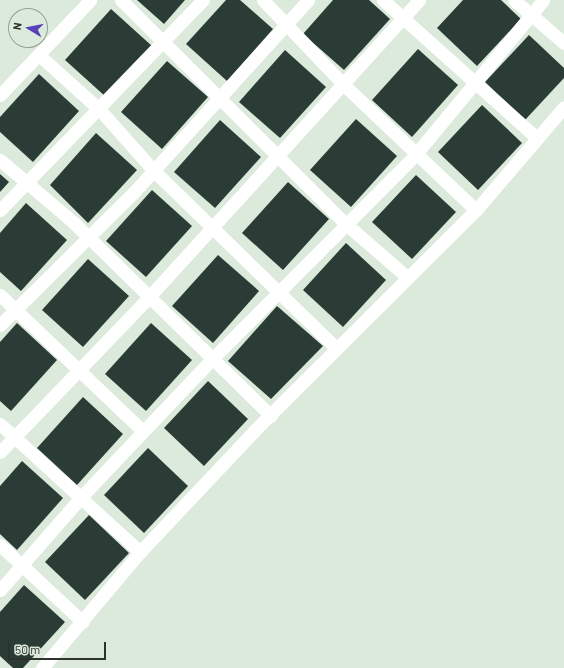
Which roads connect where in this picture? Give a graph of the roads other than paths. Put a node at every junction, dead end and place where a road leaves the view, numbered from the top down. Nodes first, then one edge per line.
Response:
1 (90, 0) edge
2 (121, 0) edge
3 (203, 0) edge
4 (263, 0) edge
5 (308, 0) edge
6 (383, 0) edge
7 (419, 0) edge
8 (514, 0) edge
9 (543, 0) edge
10 (530, 15) junction
11 (404, 16) junction
12 (285, 25) junction
13 (166, 43) junction
14 (564, 43) edge
15 (40, 56) junction
16 (473, 82) junction
17 (343, 84) junction
18 (0, 95) edge
19 (220, 96) junction
20 (564, 107) edge
21 (100, 110) junction
22 (537, 138) junction
23 (279, 154) junction
24 (415, 155) junction
25 (0, 160) edge
26 (153, 170) junction
27 (28, 183) junction
28 (0, 210) edge
29 (476, 210) junction
30 (346, 224) junction
31 (213, 226) junction
32 (88, 238) junction
33 (407, 277) junction
34 (278, 294) junction
35 (0, 295) edge
36 (148, 298) junction
37 (15, 310) junction
38 (0, 325) edge
39 (336, 348) junction
40 (212, 359) junction
41 (77, 369) junction
42 (271, 416) junction
43 (0, 424) edge
44 (143, 431) junction
45 (14, 436) junction
46 (0, 452) edge
47 (81, 497) junction
48 (0, 545) edge
49 (140, 552) junction
50 (21, 563) junction
51 (0, 590) edge
52 (83, 622) junction
53 (42, 668) edge

1 - 15 street
2 - 13 street
3 - 13 street
4 - 12 street
5 - 12 street
6 - 11 street
7 - 11 street
8 - 10 street
9 - 10 street
10 - 14 street
10 - 16 street
11 - 16 street
11 - 17 street
12 - 17 street
12 - 19 street
13 - 19 street
13 - 21 street
15 - 18 street
15 - 21 street
16 - 22 street
16 - 24 street
17 - 23 street
17 - 24 street
19 - 23 street
19 - 26 street
20 - 22 street
21 - 26 street
21 - 27 street
22 - 29 street
23 - 30 street
23 - 31 street
24 - 29 street
24 - 30 street
25 - 27 street
26 - 31 street
26 - 32 street
27 - 28 street
27 - 32 street
29 - 33 street
30 - 33 street
30 - 34 street
31 - 34 street
31 - 36 street
32 - 36 street
32 - 37 street
33 - 39 street
34 - 39 street
34 - 40 street
35 - 37 street
36 - 40 street
36 - 41 street
37 - 38 street
37 - 41 street
39 - 42 street
40 - 42 street
40 - 44 street
41 - 44 street
41 - 45 street
42 - 49 street
43 - 45 street
44 - 47 street
45 - 46 street
45 - 47 street
47 - 49 street
47 - 50 street
48 - 50 street
49 - 52 street
50 - 51 street
50 - 52 street
52 - 53 street

